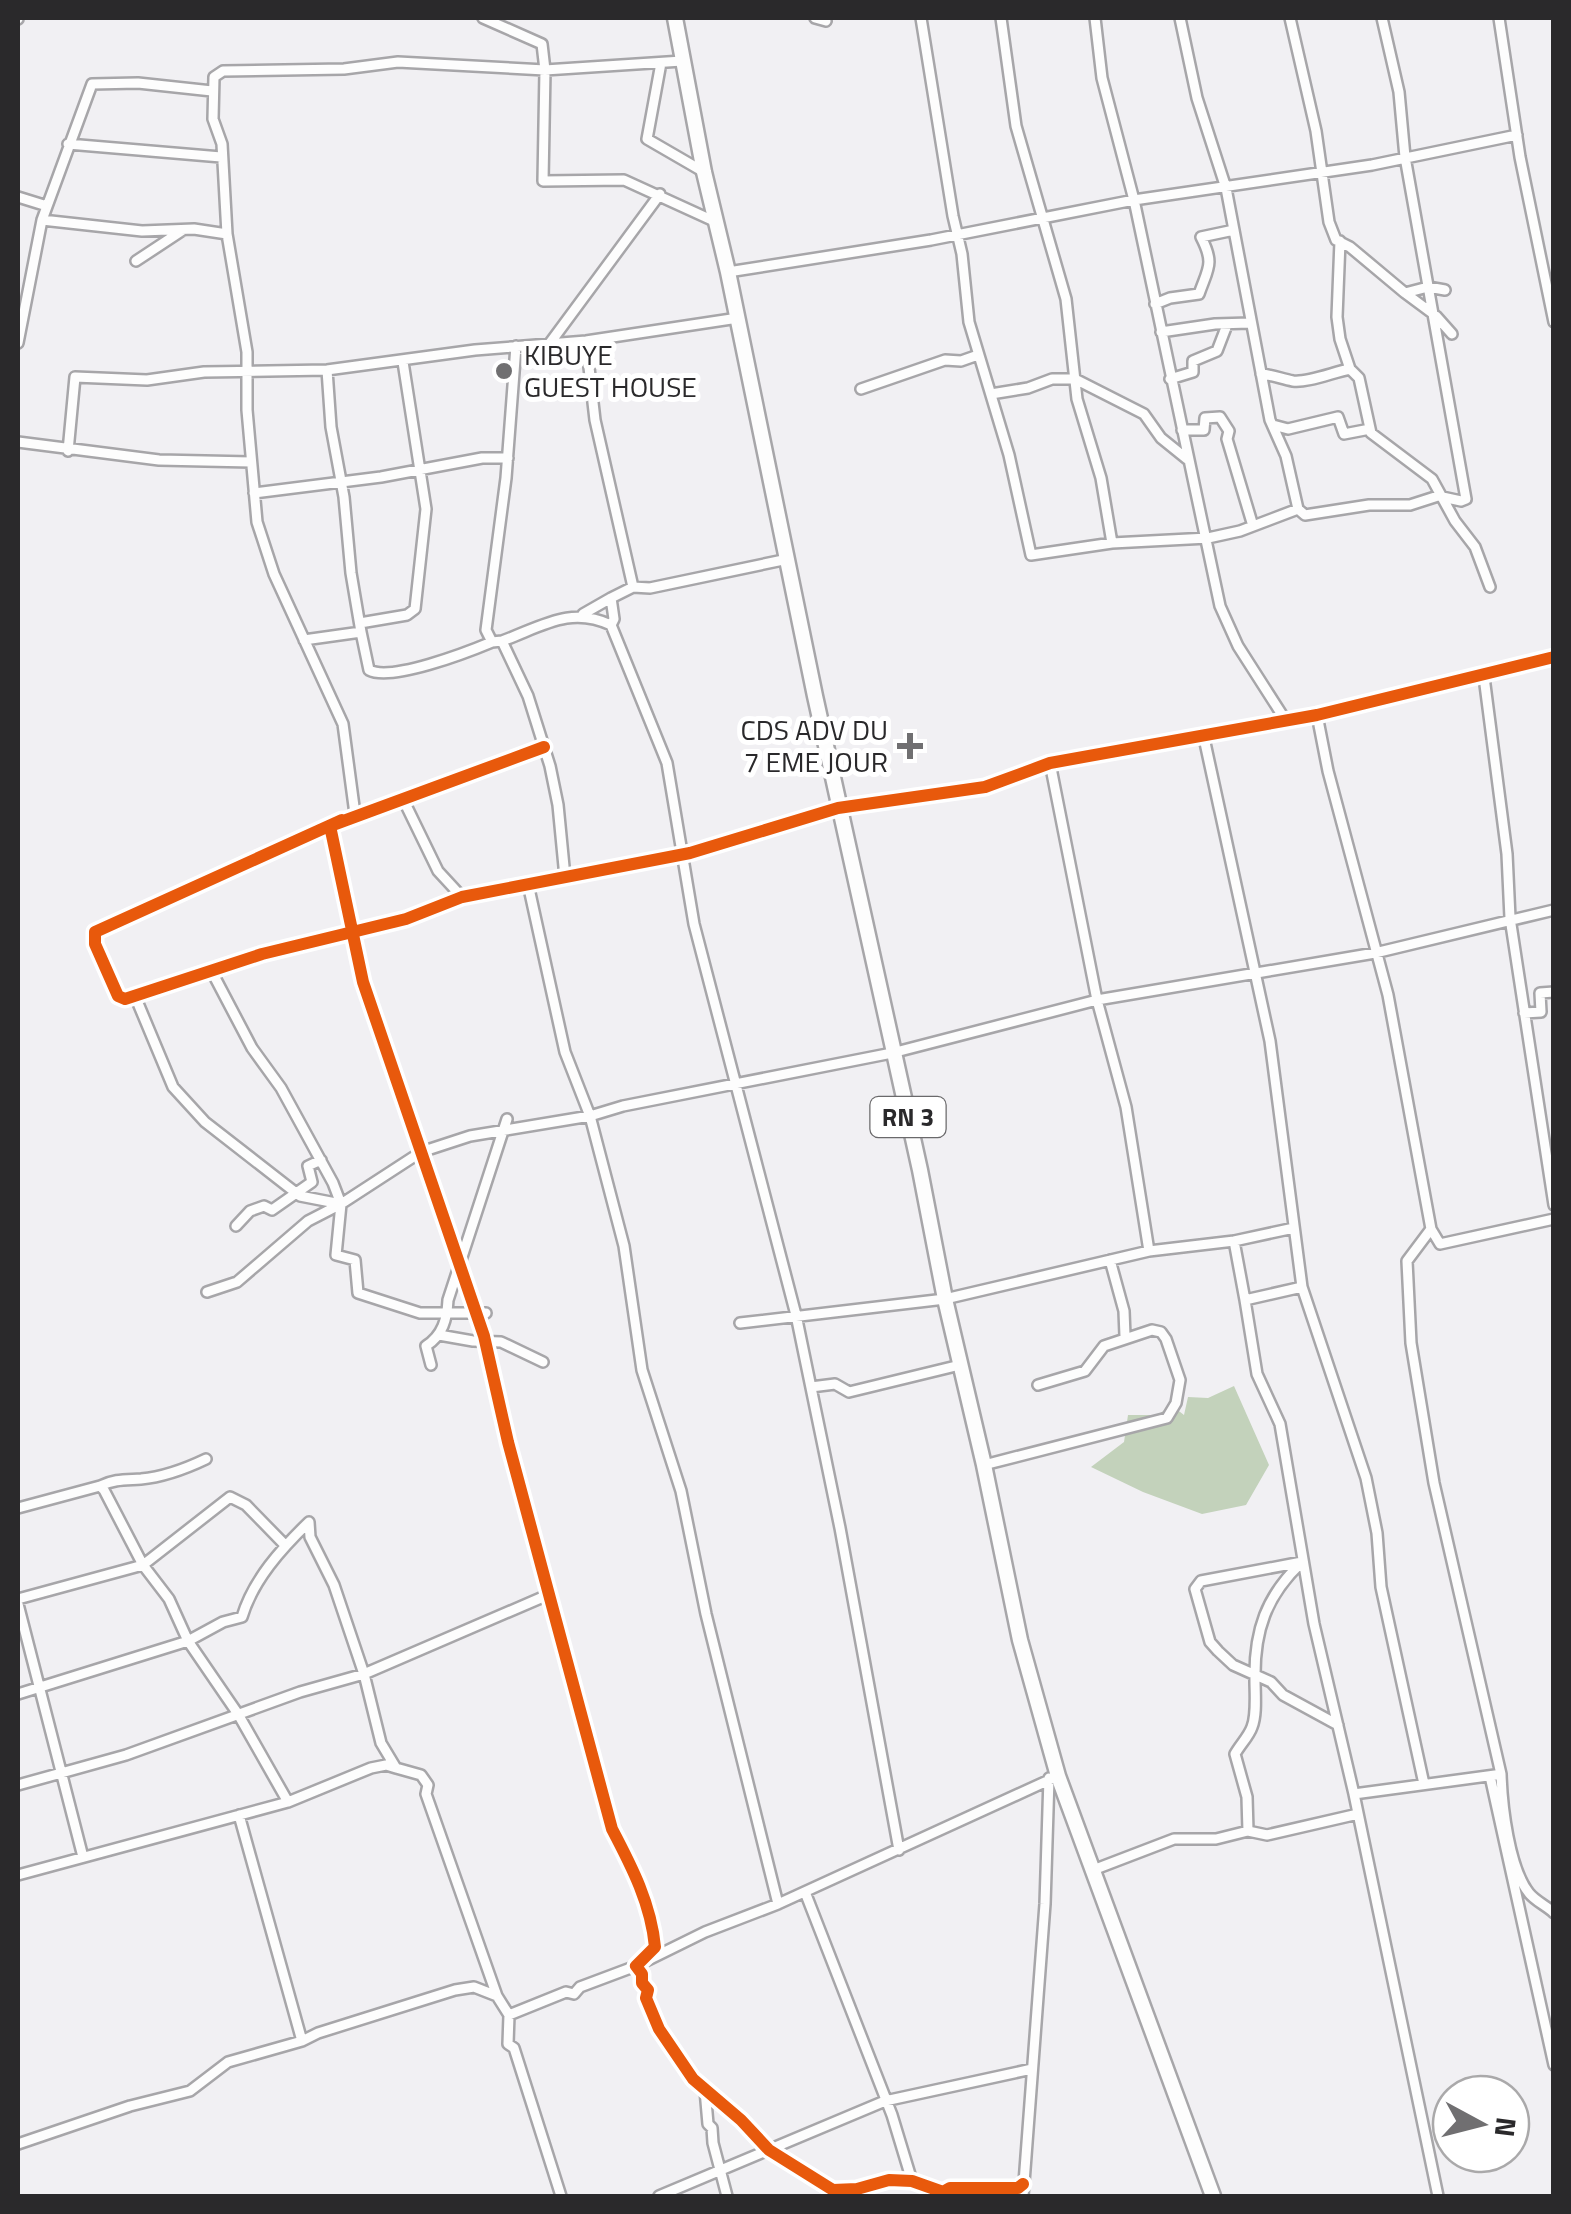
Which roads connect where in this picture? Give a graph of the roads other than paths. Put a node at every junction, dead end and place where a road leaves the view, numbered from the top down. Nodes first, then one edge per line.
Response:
1 (483, 18) edge
2 (675, 18) edge
3 (921, 18) edge
4 (1001, 18) edge
5 (1095, 18) edge
6 (1180, 18) edge
7 (1290, 18) edge
8 (1382, 18) edge
9 (1499, 18) edge
10 (507, 22) edge
11 (682, 61) junction
12 (662, 63) junction
13 (546, 70) junction
14 (212, 92) junction
15 (1517, 135) junction
16 (68, 144) junction
17 (1405, 156) junction
18 (222, 157) junction
19 (704, 172) junction
20 (1322, 172) junction
21 (1226, 188) junction
22 (660, 194) junction
23 (18, 197) edge
24 (1134, 200) junction
25 (47, 206) junction
26 (1041, 217) junction
27 (42, 220) junction
28 (716, 222) junction
29 (186, 229) junction
30 (1234, 230) junction
31 (958, 233) junction
32 (227, 234) junction
33 (1340, 241) junction
34 (136, 261) dead end
35 (728, 272) junction
36 (1428, 287) junction
37 (1445, 290) dead end
38 (1405, 294) junction
39 (1155, 304) junction
40 (1433, 314) junction
41 (738, 318) junction
42 (1554, 322) edge
43 (1250, 323) junction
44 (1227, 325) junction
45 (1161, 332) junction
46 (1452, 334) dead end
47 (586, 341) junction
48 (18, 342) edge
49 (550, 343) junction
50 (516, 346) junction
51 (978, 355) junction
52 (403, 362) junction
53 (1350, 368) junction
54 (327, 370) junction
55 (246, 372) junction
56 (1261, 374) junction
57 (1075, 379) junction
58 (1170, 379) junction
59 (861, 390) dead end
60 (991, 394) junction
61 (1272, 424) junction
62 (1370, 429) junction
63 (1182, 430) junction
64 (18, 442) edge
65 (68, 450) junction
66 (508, 458) junction
67 (1187, 459) junction
68 (252, 462) junction
69 (421, 468) junction
70 (341, 481) junction
71 (254, 493) junction
72 (1440, 496) junction
73 (1298, 509) junction
74 (1253, 526) junction
75 (1208, 538) junction
76 (1112, 543) junction
77 (788, 559) junction
78 (633, 587) junction
79 (1490, 588) dead end
80 (611, 598) junction
81 (582, 614) junction
82 (612, 625) junction
83 (360, 627) junction
84 (304, 640) junction
85 (497, 641) junction
86 (1554, 657) edge
87 (1484, 677) junction
88 (1317, 716) junction
89 (1286, 721) junction
90 (1204, 738) junction
91 (544, 747) junction
92 (1050, 763) junction
93 (402, 797) junction
94 (838, 808) junction
95 (356, 814) junction
96 (330, 826) junction
97 (681, 854) junction
98 (565, 877) junction
99 (528, 884) junction
100 (462, 897) junction
101 (1554, 910) edge
102 (1510, 918) junction
103 (354, 932) junction
104 (1375, 952) junction
105 (211, 970) junction
106 (1255, 972) junction
107 (1554, 992) edge
108 (134, 996) junction
109 (1097, 1000) junction
110 (1524, 1013) junction
111 (892, 1052) junction
112 (738, 1084) junction
113 (590, 1116) junction
114 (507, 1119) dead end
115 (504, 1130) junction
116 (421, 1152) junction
117 (321, 1160) junction
118 (298, 1194) junction
119 (341, 1204) junction
120 (1554, 1205) edge
121 (1554, 1218) edge
122 (236, 1226) dead end
123 (1294, 1228) junction
124 (1432, 1228) junction
125 (1234, 1241) junction
126 (1149, 1251) junction
127 (1110, 1260) junction
128 (460, 1264) junction
129 (1302, 1287) junction
130 (208, 1292) dead end
131 (944, 1298) junction
132 (1245, 1300) junction
133 (481, 1313) junction
134 (448, 1314) junction
135 (796, 1315) junction
136 (740, 1323) dead end
137 (440, 1335) junction
138 (1126, 1336) junction
139 (485, 1342) junction
140 (542, 1362) dead end
141 (431, 1365) dead end
142 (960, 1365) junction
143 (1038, 1385) dead end
144 (811, 1387) junction
145 (206, 1459) dead end
146 (984, 1465) junction
147 (100, 1486) junction
148 (18, 1508) edge
149 (285, 1545) junction
150 (1302, 1562) junction
151 (143, 1565) junction
152 (550, 1594) junction
153 (18, 1601) edge
154 (188, 1642) junction
155 (364, 1674) junction
156 (1254, 1674) junction
157 (40, 1688) junction
158 (18, 1694) edge
159 (238, 1714) junction
160 (1338, 1725) junction
161 (396, 1768) junction
162 (60, 1775) junction
163 (1496, 1775) junction
164 (1054, 1777) junction
165 (1424, 1784) junction
166 (18, 1785) edge
167 (1354, 1794) junction
168 (288, 1802) junction
169 (1358, 1814) junction
170 (240, 1815) junction
171 (1248, 1831) junction
172 (898, 1850) junction
173 (82, 1858) junction
174 (1093, 1870) junction
175 (18, 1874) edge
176 (805, 1892) junction
177 (778, 1904) junction
178 (1554, 1914) edge
179 (636, 1966) junction
180 (497, 1996) junction
181 (509, 2015) junction
182 (302, 2041) junction
183 (1554, 2066) edge
184 (1032, 2069) junction
185 (705, 2090) junction
186 (885, 2101) junction
187 (18, 2144) edge
188 (769, 2150) junction
189 (720, 2171) junction
190 (912, 2181) junction
191 (1023, 2184) junction
192 (561, 2196) edge
193 (659, 2196) edge
194 (726, 2196) edge
195 (1024, 2196) edge
196 (1212, 2196) edge
197 (1438, 2196) edge

1 - 10 street
2 - 11 highway, RN 3
3 - 31 street
4 - 26 street
5 - 24 street
6 - 21 street
7 - 20 street
8 - 17 street
9 - 15 street
10 - 13 street
11 - 12 street
11 - 19 highway, RN 3
12 - 13 street
12 - 19 street
13 - 14 street
13 - 22 street
14 - 16 street
14 - 18 street
15 - 17 street
15 - 42 street
16 - 18 street
16 - 25 street
17 - 20 street
17 - 36 street
18 - 32 street
19 - 28 highway, RN 3
20 - 21 street
20 - 33 street
21 - 24 street
21 - 30 street
22 - 28 street
22 - 49 street
23 - 25 street
24 - 26 street
24 - 39 street
25 - 27 street
26 - 31 street
26 - 57 street
27 - 29 street
27 - 48 street
28 - 35 highway, RN 3
29 - 32 street
29 - 34 street
30 - 39 street
30 - 43 street
31 - 35 street
31 - 51 street
32 - 55 street
33 - 38 street
33 - 53 street
35 - 41 highway, RN 3
36 - 37 street
36 - 38 street
36 - 40 street
38 - 40 street
39 - 45 street
40 - 46 street
40 - 72 street
41 - 47 street
41 - 77 highway, RN 3
43 - 44 street
43 - 56 street
44 - 45 street
44 - 58 street
45 - 58 street
47 - 49 street
47 - 78 street
49 - 50 street
50 - 52 street
50 - 66 street
51 - 59 street
51 - 60 street
52 - 54 street
52 - 69 street
53 - 56 street
53 - 62 street
54 - 55 street
54 - 70 street
55 - 65 street
55 - 68 street
56 - 61 street
57 - 60 street
57 - 67 street
57 - 76 street
58 - 63 street
60 - 76 street
61 - 62 street
61 - 73 street
62 - 72 street
63 - 67 street
63 - 74 street
64 - 65 street
65 - 68 street
66 - 69 street
66 - 85 street
67 - 75 street
68 - 71 street
69 - 70 street
69 - 83 street
70 - 71 street
70 - 83 street
71 - 84 street
72 - 73 street
72 - 79 street
73 - 74 street
74 - 75 street
75 - 76 street
75 - 89 street
77 - 78 street
77 - 94 highway, RN 3
78 - 80 street
80 - 81 street
80 - 82 street
81 - 82 street
81 - 85 street
82 - 97 street
83 - 84 street
83 - 85 street
84 - 95 street
85 - 91 street
86 - 87 street
87 - 88 street
87 - 102 street
88 - 89 street
88 - 104 street
89 - 90 street
90 - 92 street
90 - 106 street
91 - 93 street
91 - 98 street
92 - 94 street
92 - 109 street
93 - 95 street
93 - 96 street
93 - 100 street
94 - 97 street
94 - 111 highway, RN 3
95 - 96 street
96 - 103 street
96 - 108 street
97 - 98 street
97 - 112 street
98 - 99 street
99 - 100 street
99 - 113 street
100 - 103 street
101 - 102 street
102 - 104 street
102 - 110 street
103 - 105 street
103 - 116 street
104 - 106 street
104 - 124 street
105 - 108 street
105 - 117 street
106 - 109 street
106 - 123 street
107 - 110 street
108 - 118 street
109 - 111 street
109 - 126 street
110 - 120 street
111 - 112 street
111 - 131 highway, RN 3
112 - 113 street
112 - 135 street
113 - 115 street
113 - 177 street
114 - 115 street
115 - 116 street
115 - 128 street
116 - 119 street
116 - 128 street
117 - 118 street
117 - 119 street
118 - 119 street
118 - 122 street
119 - 130 street
119 - 134 street
121 - 124 street
123 - 125 street
123 - 129 street
124 - 163 street
125 - 126 street
125 - 132 street
126 - 127 street
127 - 131 street
127 - 138 street
128 - 133 street
128 - 134 street
129 - 132 street
129 - 165 street
131 - 135 street
131 - 142 highway, RN 3
132 - 150 street
133 - 134 street
133 - 139 street
134 - 137 street
135 - 136 street
135 - 144 street
137 - 139 street
137 - 141 street
138 - 143 street
138 - 146 street
139 - 140 street
139 - 152 street
142 - 144 street
142 - 146 highway, RN 3
144 - 172 street
145 - 147 street
146 - 164 highway, RN 3
147 - 148 street
147 - 151 street
149 - 151 street
149 - 154 street
149 - 155 street
150 - 156 street
150 - 156 street
150 - 160 street
151 - 153 street
151 - 154 street
152 - 155 street
152 - 179 street
153 - 157 street
154 - 157 street
154 - 159 street
155 - 159 street
155 - 161 street
156 - 160 street
156 - 171 street
157 - 158 street
157 - 162 street
159 - 162 street
159 - 168 street
160 - 167 street
161 - 168 street
161 - 180 street
162 - 166 street
162 - 173 street
163 - 165 street
163 - 178 street
163 - 183 street
164 - 172 street
164 - 174 highway, RN 3
164 - 184 street
165 - 167 street
167 - 169 street
168 - 170 street
169 - 171 street
169 - 197 street
170 - 173 street
170 - 182 street
171 - 174 street
172 - 176 street
173 - 175 street
174 - 196 highway, RN 3
176 - 177 street
176 - 186 street
177 - 179 street
179 - 181 street
179 - 185 street
180 - 181 street
180 - 182 street
181 - 192 street
182 - 187 street
184 - 186 street
184 - 191 street
185 - 188 street
185 - 189 street
186 - 188 street
186 - 190 street
188 - 189 street
188 - 190 street
189 - 193 street
189 - 194 street
190 - 191 street
191 - 195 street

